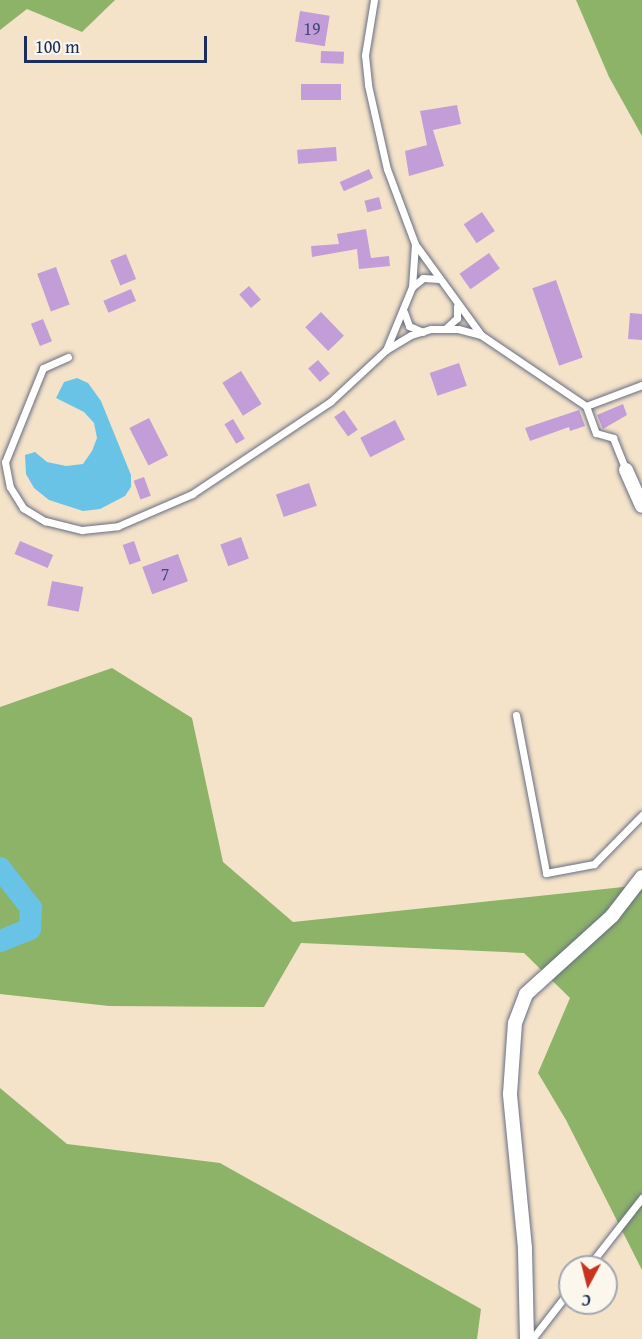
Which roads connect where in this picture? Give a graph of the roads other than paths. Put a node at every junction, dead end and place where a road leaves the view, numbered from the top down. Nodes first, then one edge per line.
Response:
1 (374, 0) edge
2 (415, 244) junction
3 (439, 279) junction
4 (412, 287) junction
5 (457, 306) junction
6 (404, 310) junction
7 (444, 329) junction
8 (423, 332) junction
9 (480, 335) junction
10 (386, 350) junction
11 (68, 357) dead end
12 (641, 387) edge
13 (586, 405) junction
14 (626, 470) joint
15 (642, 506) edge
16 (516, 715) dead end
17 (642, 814) edge
18 (642, 877) edge
19 (642, 1198) edge
20 (597, 1255) edge
21 (558, 1304) edge
22 (529, 1339) edge

1 - 2 lane
2 - 3 lane
2 - 4 lane
3 - 4 lane
3 - 5 lane
4 - 6 lane
5 - 7 lane
5 - 9 lane
6 - 8 lane
6 - 10 lane
7 - 8 lane
7 - 9 lane
8 - 10 lane
9 - 13 lane
10 - 11 lane
12 - 13 lane
13 - 14 lane
14 - 15 street
16 - 17 lane
18 - 22 street
19 - 20 lane
21 - 22 lane

